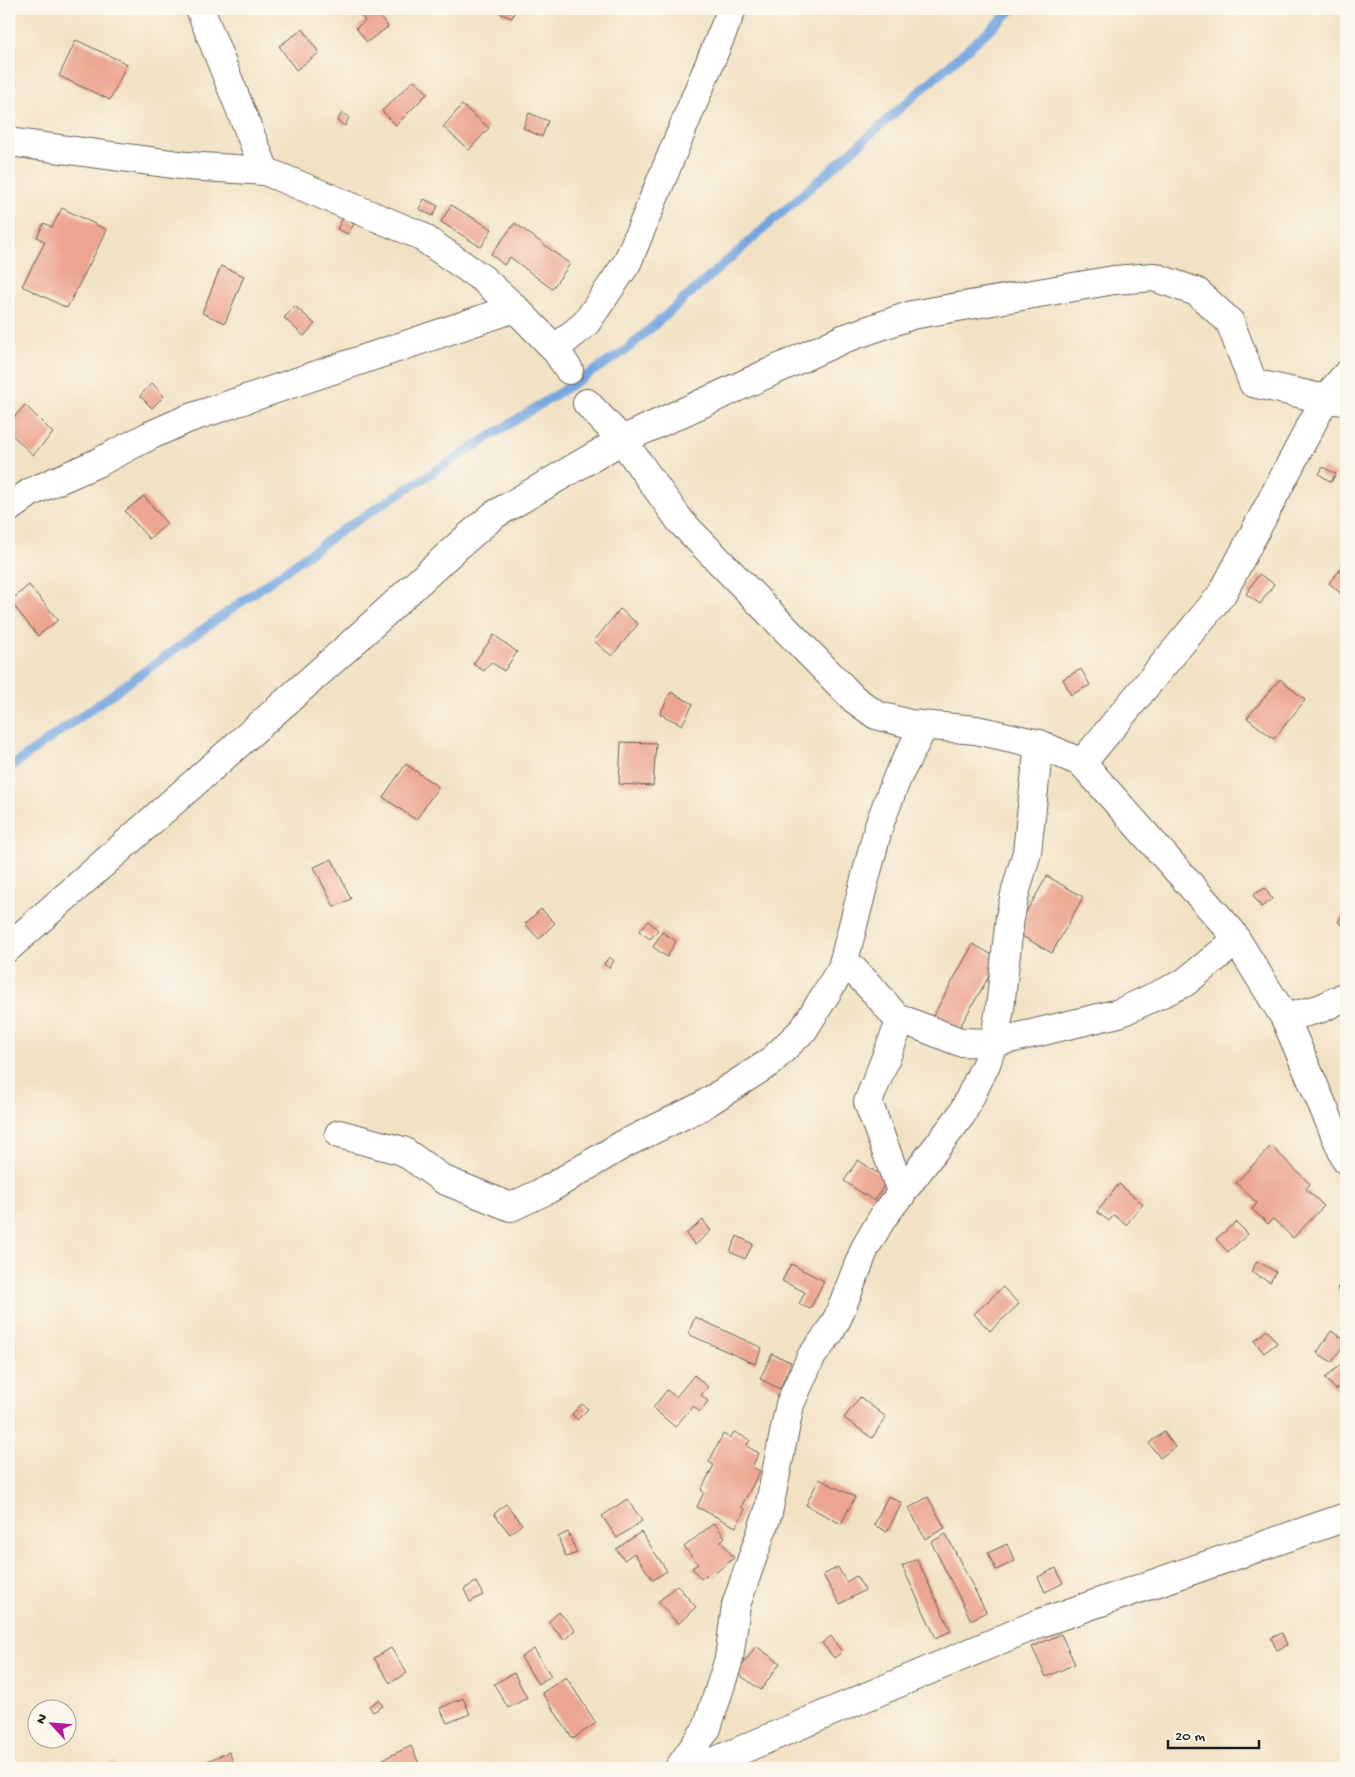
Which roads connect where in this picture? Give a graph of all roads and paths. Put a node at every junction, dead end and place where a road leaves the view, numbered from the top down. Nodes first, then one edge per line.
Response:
1 (200, 9) edge
2 (732, 9) edge
3 (9, 142) edge
4 (264, 171) junction
5 (515, 308) junction
6 (1346, 375) edge
7 (1336, 400) edge
8 (587, 403) dead end
9 (622, 440) junction
10 (9, 508) edge
11 (924, 726) junction
12 (1039, 744) junction
13 (1082, 763) junction
14 (1236, 940) junction
15 (9, 947) edge
16 (844, 960) junction
17 (1346, 996) edge
18 (1285, 1018) junction
19 (902, 1020) junction
20 (993, 1043) junction
21 (339, 1134) dead end
22 (1346, 1160) edge
23 (902, 1194) junction
24 (1346, 1517) edge
25 (679, 1768) edge
26 (699, 1768) edge

1 - 4 street
2 - 5 street
3 - 4 street
4 - 5 street
5 - 10 street
6 - 7 street
7 - 9 street
7 - 13 street
8 - 9 street
9 - 11 street
9 - 15 street
11 - 12 street
11 - 16 street
12 - 13 street
12 - 20 street
13 - 14 street
14 - 18 street
14 - 20 street
16 - 19 street
16 - 21 street
17 - 18 street
18 - 22 street
19 - 20 street
19 - 23 street
20 - 23 street
23 - 25 street
24 - 26 street

